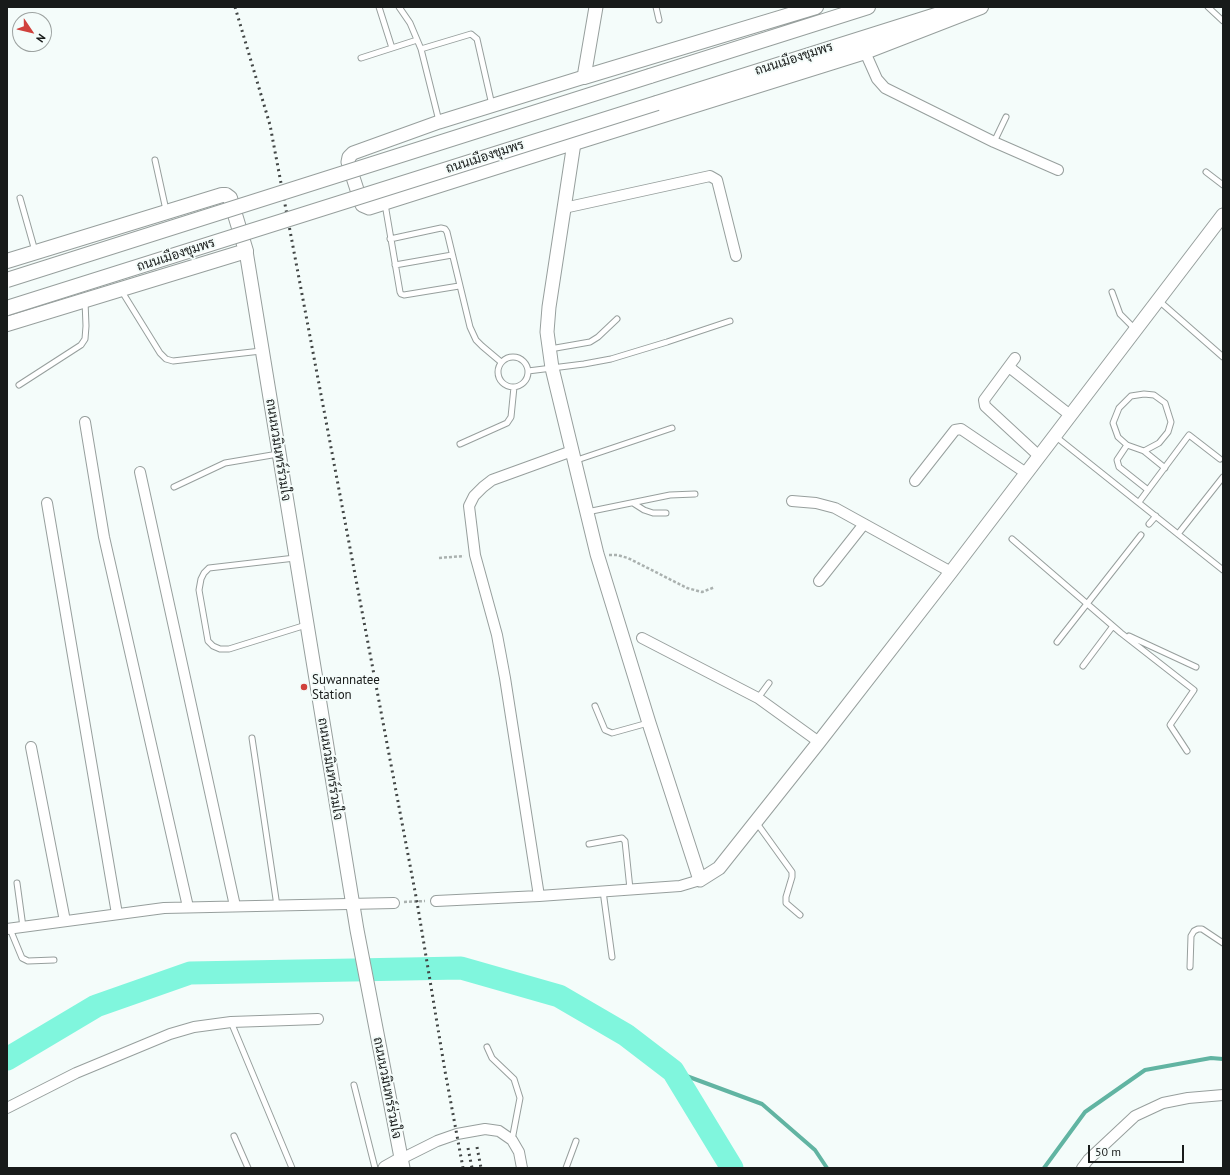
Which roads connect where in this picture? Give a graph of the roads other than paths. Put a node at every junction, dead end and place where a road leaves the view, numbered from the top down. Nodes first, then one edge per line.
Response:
1 (379, 7) edge
2 (399, 7) edge
3 (596, 7) edge
4 (656, 7) edge
5 (816, 7) edge
6 (868, 7) edge
7 (963, 7) edge
8 (982, 7) edge
9 (1208, 7) edge
10 (659, 20) dead end
11 (1223, 21) edge
12 (417, 40) junction
13 (392, 48) junction
14 (421, 49) junction
15 (865, 52) junction
16 (361, 58) dead end
17 (584, 77) junction
18 (492, 106) junction
19 (1006, 117) dead end
20 (439, 122) junction
21 (994, 142) junction
22 (574, 143) junction
23 (155, 160) dead end
24 (1058, 170) dead end
25 (1206, 172) dead end
26 (1223, 185) edge
27 (20, 198) dead end
28 (385, 204) junction
29 (564, 208) junction
30 (167, 211) junction
31 (1223, 215) edge
32 (390, 239) junction
33 (246, 251) junction
34 (36, 252) junction
35 (452, 255) junction
36 (736, 256) dead end
37 (7, 261) edge
38 (395, 265) junction
39 (7, 280) edge
40 (459, 286) junction
41 (120, 289) junction
42 (1112, 292) dead end
43 (84, 300) junction
44 (1158, 300) junction
45 (7, 308) edge
46 (617, 319) dead end
47 (730, 320) dead end
48 (7, 324) edge
49 (1135, 329) junction
50 (549, 349) junction
51 (262, 351) junction
52 (1223, 357) edge
53 (1016, 358) dead end
54 (501, 362) junction
55 (1009, 367) junction
56 (552, 368) junction
57 (528, 371) junction
58 (19, 385) dead end
59 (514, 387) junction
60 (1070, 415) junction
61 (85, 422) dead end
62 (672, 428) dead end
63 (1055, 435) junction
64 (460, 444) dead end
65 (1127, 445) junction
66 (1144, 451) junction
67 (279, 454) junction
68 (573, 456) junction
69 (1039, 456) junction
70 (1220, 459) dead end
71 (1165, 468) junction
72 (140, 472) dead end
73 (1026, 473) junction
74 (1223, 477) edge
75 (915, 481) dead end
76 (174, 487) dead end
77 (1148, 490) junction
78 (695, 494) dead end
79 (792, 501) dead end
80 (633, 502) junction
81 (1139, 502) junction
82 (47, 503) dead end
83 (586, 512) junction
84 (666, 513) dead end
85 (1156, 516) junction
86 (864, 524) junction
87 (1149, 524) dead end
88 (1178, 534) junction
89 (1141, 536) dead end
90 (1012, 539) dead end
91 (295, 558) junction
92 (1223, 570) edge
93 (950, 572) junction
94 (819, 581) dead end
95 (1087, 604) junction
96 (307, 624) junction
97 (1113, 626) junction
98 (1121, 632) junction
99 (642, 638) dead end
100 (1057, 642) dead end
101 (1083, 666) dead end
102 (1196, 667) dead end
103 (769, 683) dead end
104 (758, 698) junction
105 (595, 706) dead end
106 (649, 723) junction
107 (252, 738) dead end
108 (819, 742) junction
109 (31, 747) dead end
110 (1187, 751) dead end
111 (756, 822) junction
112 (589, 844) dead end
113 (700, 880) junction
114 (17, 883) dead end
115 (630, 890) junction
116 (603, 891) junction
117 (539, 896) junction
118 (436, 901) road end
119 (394, 903) road end
120 (352, 905) junction
121 (235, 906) junction
122 (277, 906) junction
123 (188, 907) junction
124 (117, 914) junction
125 (800, 915) dead end
126 (65, 921) junction
127 (23, 927) junction
128 (9, 929) edge
129 (1223, 943) edge
130 (612, 957) dead end
131 (54, 960) dead end
132 (1190, 967) dead end
133 (318, 1020) dead end
134 (231, 1022) junction
135 (487, 1047) dead end
136 (354, 1085) dead end
137 (1223, 1096) edge
138 (7, 1108) edge
139 (234, 1136) dead end
140 (512, 1140) junction
141 (576, 1142) dead end
142 (402, 1164) edge
143 (248, 1168) edge
144 (292, 1168) edge
145 (375, 1168) edge
146 (385, 1168) edge
147 (522, 1168) edge
148 (566, 1168) edge
149 (1082, 1168) edge

1 - 13 lane
2 - 12 lane
3 - 17 street
4 - 10 lane
5 - 17 main road
6 - 39 main road, ถนนเมืองชุมพร, bridge
7 - 45 main road, ถนนเมืองชุมพร, bridge
8 - 15 main road
9 - 11 lane
12 - 13 lane
12 - 14 lane
13 - 16 lane
14 - 18 lane
14 - 20 lane
15 - 21 street
15 - 22 main road
17 - 18 street
18 - 20 street
19 - 21 lane
20 - 28 street
21 - 24 street
22 - 28 street
22 - 29 street
23 - 30 lane
25 - 26 lane
27 - 34 lane
28 - 32 lane
29 - 36 street
29 - 50 street
30 - 33 main road
30 - 34 main road
31 - 44 street
32 - 35 lane
32 - 38 lane
33 - 41 main road
33 - 51 street, ถนนนวมินทร์ร่วมใจ
34 - 37 main road
35 - 38 lane
35 - 40 lane
38 - 40 lane
40 - 54 lane
41 - 43 main road
41 - 51 lane
42 - 49 lane
43 - 48 main road
43 - 58 lane
44 - 49 street
44 - 52 lane
46 - 50 lane
47 - 56 lane
49 - 60 street
50 - 56 street
51 - 67 street, ถนนนวมินทร์ร่วมใจ
53 - 55 street
54 - 57 lane
54 - 59 lane
55 - 60 street
55 - 69 street
56 - 57 lane
56 - 68 street
57 - 59 lane
59 - 64 lane
60 - 63 street
61 - 123 street
62 - 68 lane
63 - 69 street
63 - 81 lane
65 - 66 lane
65 - 66 lane
65 - 77 lane
66 - 71 lane
67 - 76 lane
67 - 91 street, ถนนนวมินทร์ร่วมใจ
68 - 83 street
68 - 117 street
69 - 73 street
70 - 71 lane
71 - 77 lane
72 - 121 street
73 - 75 street
73 - 93 street
74 - 88 lane
77 - 81 lane
78 - 80 lane
79 - 86 street
80 - 83 lane
80 - 84 lane
81 - 85 lane
82 - 124 street
83 - 106 street
85 - 87 lane
85 - 88 lane
86 - 93 street
86 - 94 street
88 - 92 lane
89 - 95 lane
90 - 95 lane
91 - 96 street, ถนนนวมินทร์ร่วมใจ
91 - 96 lane
93 - 108 street
95 - 97 lane
95 - 100 lane
96 - 120 street, ถนนนวมินทร์ร่วมใจ
97 - 98 lane
97 - 101 lane
98 - 102 lane
98 - 110 lane
99 - 104 street
103 - 104 lane
104 - 108 street
105 - 106 lane
106 - 113 street
107 - 122 lane
108 - 111 street
109 - 126 street
111 - 113 street
111 - 125 lane
112 - 115 lane
113 - 115 street
114 - 127 lane
115 - 116 street
116 - 117 street
116 - 130 lane
117 - 118 street
119 - 120 street
120 - 122 street
120 - 142 street, ถนนนวมินทร์ร่วมใจ
121 - 122 street
121 - 123 street
123 - 124 street
124 - 126 street
126 - 127 street
127 - 128 street
128 - 131 lane
129 - 132 lane
133 - 134 street
134 - 138 street
134 - 144 lane
135 - 140 lane
136 - 145 lane
137 - 149 street
139 - 143 lane
140 - 142 street
140 - 147 street
141 - 148 lane
142 - 146 street

